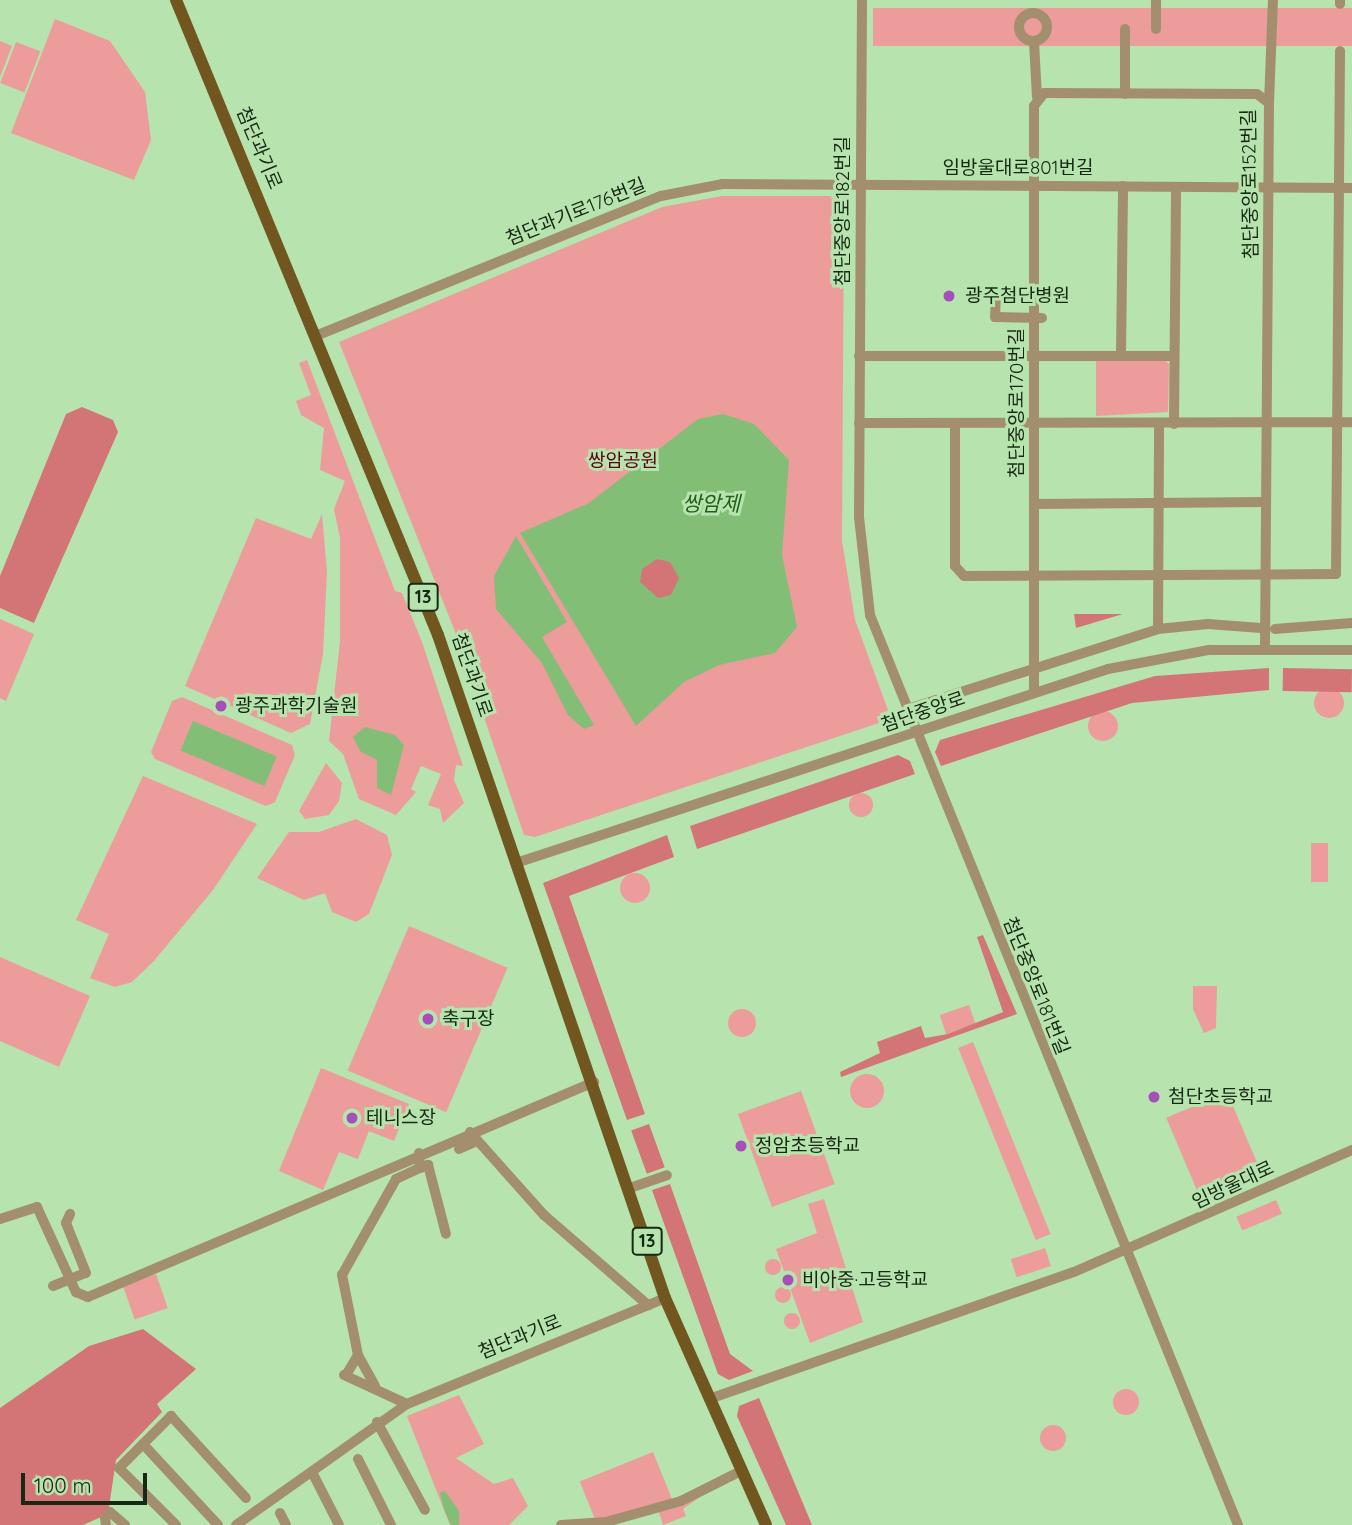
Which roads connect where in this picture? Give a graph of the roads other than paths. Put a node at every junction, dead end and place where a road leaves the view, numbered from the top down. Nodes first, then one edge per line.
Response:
1 (176, 0) edge
2 (862, 0) edge
3 (1035, 0) edge
4 (1156, 0) edge
5 (1273, 0) edge
6 (1035, 13) junction
7 (1125, 29) dead end
8 (1156, 29) dead end
9 (1034, 41) junction
10 (1340, 51) dead end
11 (1125, 94) junction
12 (1037, 97) junction
13 (1269, 103) junction
14 (861, 185) junction
15 (1034, 186) junction
16 (1123, 186) junction
17 (1175, 187) junction
18 (1270, 187) junction
19 (1339, 188) junction
20 (1352, 188) edge
21 (996, 291) dead end
22 (1044, 318) dead end
23 (318, 335) junction
24 (1121, 355) junction
25 (859, 356) junction
26 (1035, 356) junction
27 (1174, 356) junction
28 (1267, 422) junction
29 (1352, 422) edge
30 (859, 423) junction
31 (955, 423) junction
32 (1034, 423) junction
33 (1338, 423) junction
34 (1159, 424) junction
35 (1174, 424) junction
36 (1266, 502) junction
37 (1035, 504) junction
38 (1159, 504) junction
39 (1266, 576) junction
40 (1034, 577) junction
41 (1158, 577) junction
42 (1352, 623) edge
43 (1261, 628) dead end
44 (1158, 629) junction
45 (1275, 629) dead end
46 (1265, 649) junction
47 (1352, 650) edge
48 (1034, 665) junction
49 (1034, 692) junction
50 (914, 707) dead end
51 (915, 734) junction
52 (516, 863) junction
53 (594, 1082) junction
54 (473, 1136) junction
55 (459, 1149) dead end
56 (1352, 1150) edge
57 (419, 1153) junction
58 (420, 1168) junction
59 (667, 1175) dead end
60 (630, 1188) junction
61 (70, 1214) dead end
62 (0, 1219) edge
63 (446, 1234) dead end
64 (1127, 1251) junction
65 (70, 1279) junction
66 (53, 1286) dead end
67 (665, 1298) junction
68 (648, 1305) junction
69 (357, 1352) junction
70 (380, 1392) junction
71 (709, 1399) junction
72 (407, 1404) junction
73 (377, 1422) junction
74 (142, 1444) junction
75 (358, 1459) dead end
76 (741, 1471) junction
77 (312, 1472) junction
78 (246, 1498) dead end
79 (425, 1510) dead end
80 (279, 1513) dead end
81 (107, 1518) edge
82 (125, 1525) edge
83 (176, 1525) edge
84 (218, 1525) edge
85 (236, 1525) edge
86 (286, 1525) edge
87 (339, 1525) edge
88 (391, 1525) edge
89 (561, 1525) edge
90 (766, 1525) edge
91 (1238, 1525) edge

1 - 23 main road, 첨단과기로 / 13
2 - 14 street, 첨단중앙로182번길
3 - 6 street
4 - 8 street
5 - 13 street
6 - 9 street
6 - 9 street
7 - 11 street
9 - 12 street
10 - 19 street
11 - 12 street, 첨단중앙로152번길
11 - 13 street, 첨단중앙로152번길
12 - 15 street
13 - 18 street, 첨단중앙로152번길
14 - 15 street, 임방울대로801번길
14 - 23 street, 첨단과기로176번길
14 - 25 street, 첨단중앙로182번길
15 - 16 street, 임방울대로801번길
15 - 26 street, 첨단중앙로170번길
16 - 17 street, 임방울대로801번길
16 - 24 street
17 - 18 street, 임방울대로801번길
17 - 27 street
18 - 19 street, 임방울대로801번길
18 - 28 street, 첨단중앙로152번길
19 - 20 street, 임방울대로801번길
19 - 33 street
21 - 22 street, bridge
23 - 52 main road, 첨단과기로 / 13
24 - 26 street
24 - 27 street
25 - 26 street
25 - 30 street, 첨단중앙로182번길
26 - 32 street, 첨단중앙로170번길
27 - 35 street
28 - 33 street
28 - 35 street
28 - 36 street, 첨단중앙로152번길
29 - 33 street
30 - 31 street
30 - 51 street, 첨단중앙로182번길
31 - 32 street
31 - 40 street
32 - 34 street
32 - 37 street, 첨단중앙로170번길
33 - 39 street
34 - 35 street
34 - 38 street
36 - 38 street
36 - 39 street, 첨단중앙로152번길
37 - 38 street
37 - 40 street, 첨단중앙로170번길
38 - 41 street
39 - 41 street
39 - 46 street, 첨단중앙로152번길
40 - 41 street
40 - 48 street, 첨단중앙로170번길
41 - 44 street
42 - 45 street
43 - 44 street
44 - 48 street
46 - 47 street, 첨단중앙로
46 - 49 street, 첨단중앙로
48 - 49 street, 첨단중앙로170번길
48 - 50 street
49 - 51 street, 첨단중앙로
51 - 52 street, 첨단중앙로
51 - 64 street, 첨단중앙로181번길
52 - 53 main road, 첨단과기로 / 13
53 - 54 street
53 - 60 main road, 첨단과기로 / 13
54 - 55 street
54 - 57 street
54 - 68 street
56 - 64 street, 임방울대로
57 - 58 street
57 - 65 street
58 - 63 street
58 - 69 street
59 - 60 street
60 - 67 main road, 첨단과기로 / 13
61 - 65 street
62 - 65 street
64 - 71 street
64 - 91 street, 첨단중앙로181번길
65 - 66 street
67 - 68 street, 첨단과기로
67 - 71 main road, 첨단과기로 / 13
68 - 72 street, 첨단과기로
69 - 70 street
69 - 70 street
70 - 72 street
71 - 76 main road, 첨단과기로 / 13
72 - 73 street, 첨단과기로
73 - 77 street, 첨단과기로
73 - 79 street
74 - 78 street
74 - 83 street
74 - 84 street
75 - 88 street
76 - 89 street
76 - 90 main road, 첨단과기로 / 13
77 - 85 street, 첨단과기로
77 - 87 street
80 - 86 street
81 - 82 street

